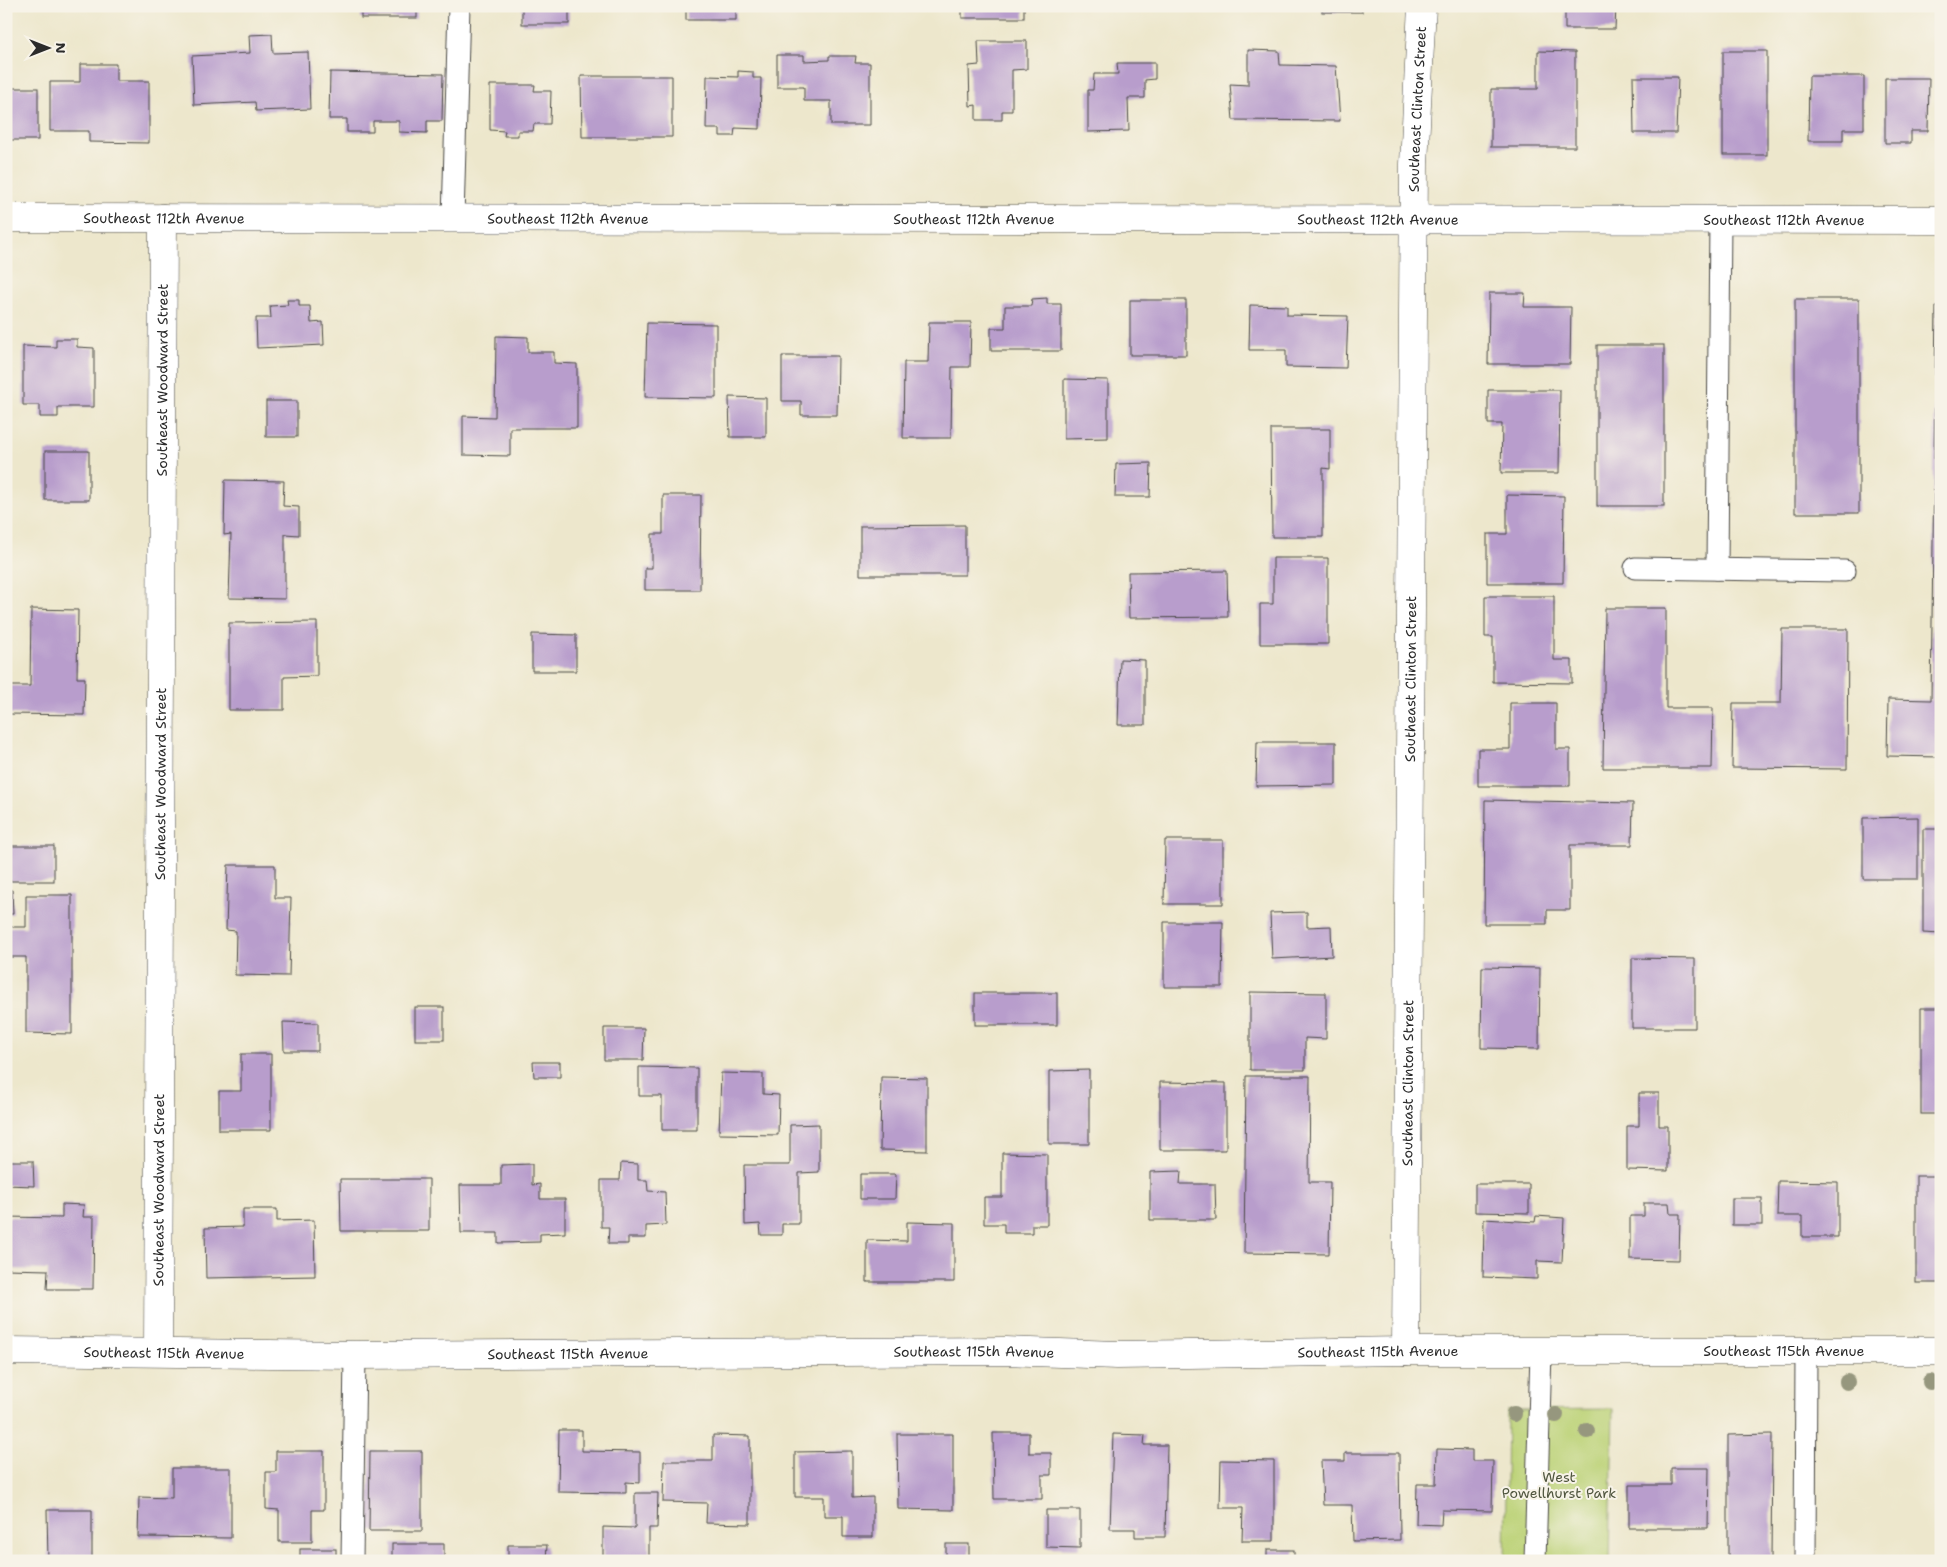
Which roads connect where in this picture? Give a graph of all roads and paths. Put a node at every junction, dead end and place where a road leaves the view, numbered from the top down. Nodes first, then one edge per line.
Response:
1 (459, 6) edge
2 (1422, 6) edge
3 (6, 218) edge
4 (163, 218) junction
5 (453, 218) junction
6 (1414, 219) junction
7 (1720, 220) junction
8 (1941, 220) edge
9 (1635, 568) dead end
10 (1717, 569) junction
11 (1845, 571) dead end
12 (1406, 1351) junction
13 (1541, 1351) junction
14 (1806, 1351) junction
15 (1941, 1351) edge
16 (6, 1352) edge
17 (158, 1352) junction
18 (355, 1354) junction
19 (352, 1561) edge
20 (1535, 1561) edge
21 (1805, 1561) edge

1 - 5 lane
2 - 6 street, Southeast Clinton Street
3 - 4 street, Southeast 112th Avenue
4 - 5 street, Southeast 112th Avenue
4 - 17 street, Southeast Woodward Street
5 - 6 street, Southeast 112th Avenue
6 - 7 street, Southeast 112th Avenue
6 - 12 street, Southeast Clinton Street
7 - 8 street, Southeast 112th Avenue
7 - 10 lane
9 - 10 lane
10 - 11 lane
12 - 13 street, Southeast 115th Avenue
12 - 18 street, Southeast 115th Avenue
13 - 14 street, Southeast 115th Avenue
13 - 20 lane
14 - 15 street, Southeast 115th Avenue
14 - 21 lane
16 - 17 street, Southeast 115th Avenue
17 - 18 street, Southeast 115th Avenue
18 - 19 lane

